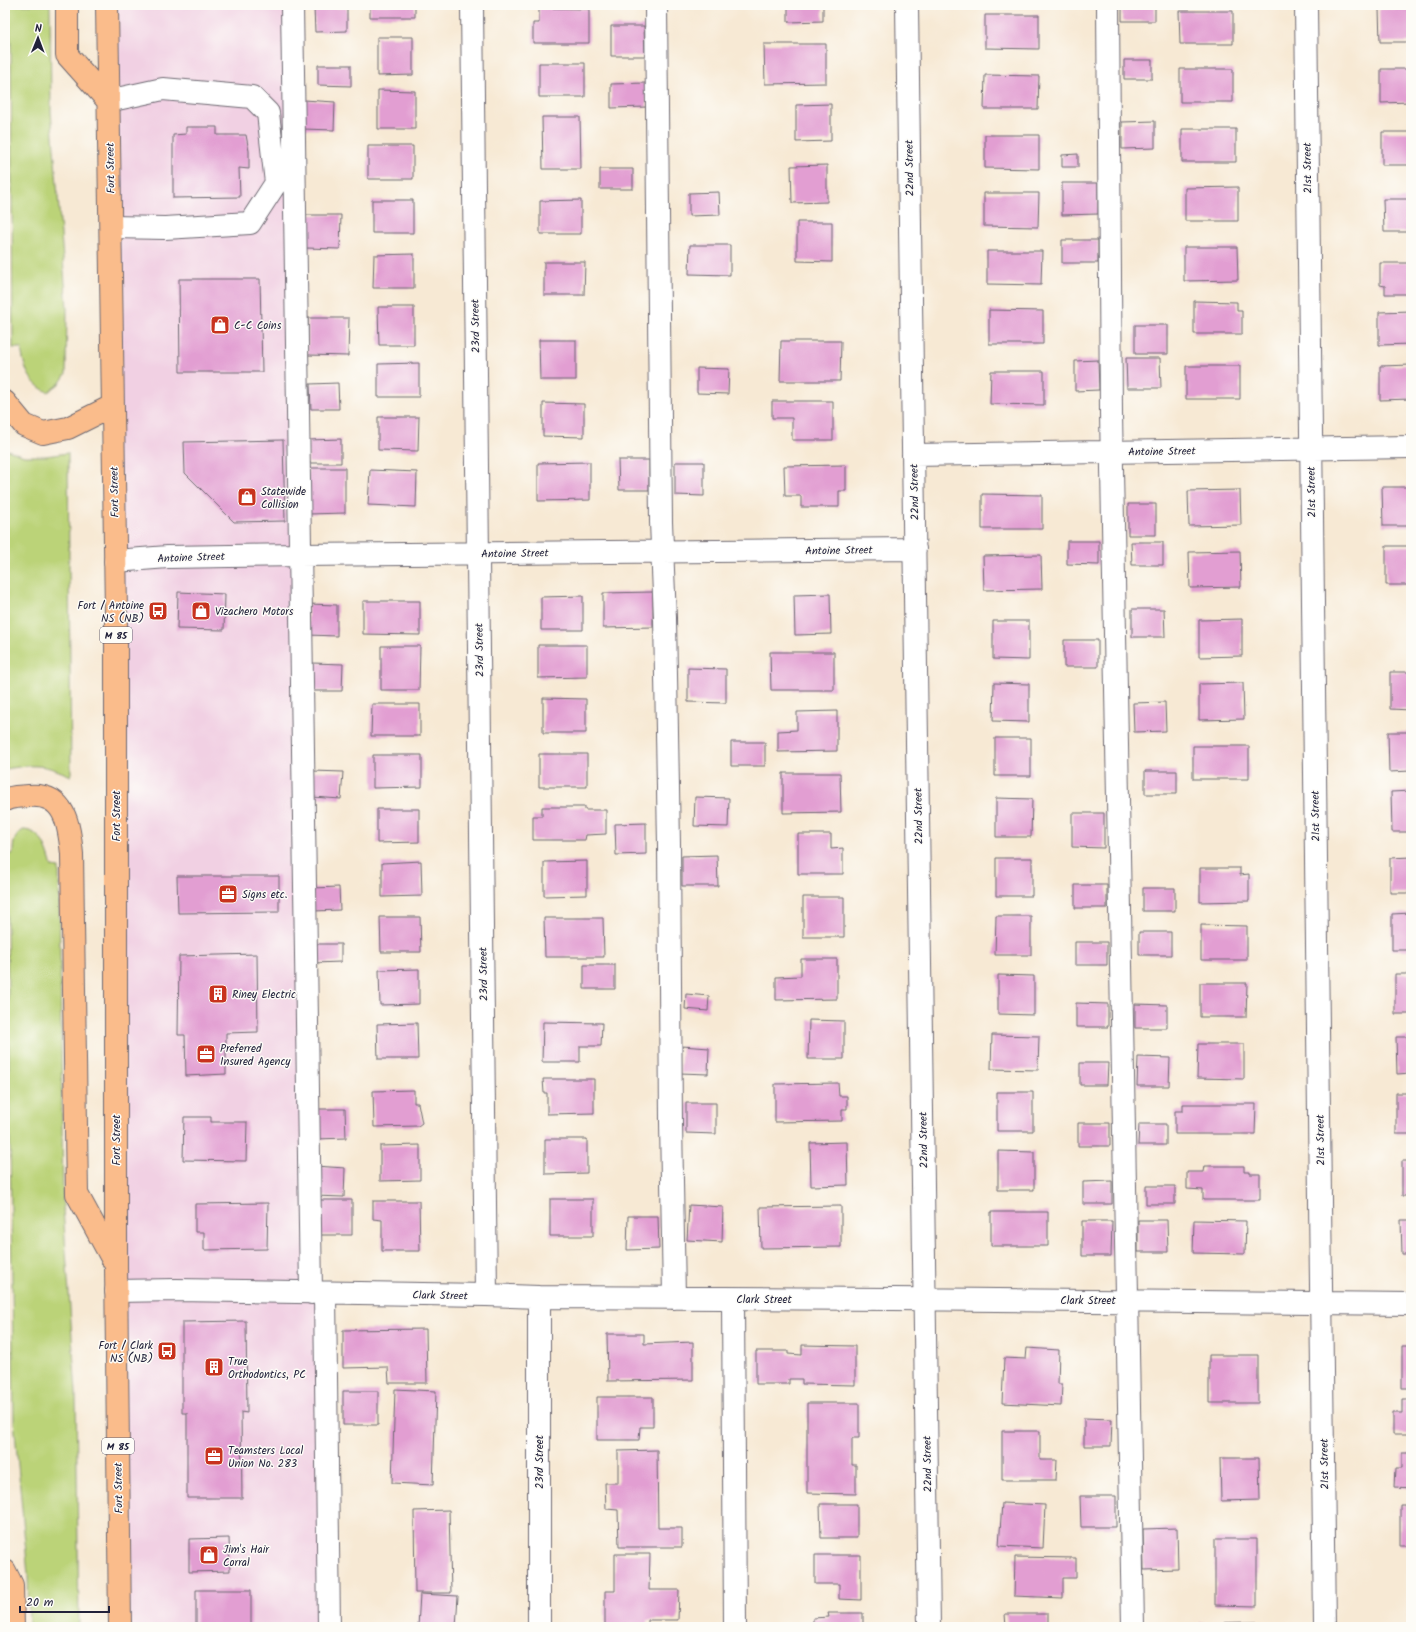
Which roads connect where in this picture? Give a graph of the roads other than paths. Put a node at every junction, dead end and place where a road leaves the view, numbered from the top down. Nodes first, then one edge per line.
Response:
1 (67, 5) edge
2 (107, 5) edge
3 (292, 5) edge
4 (472, 5) edge
5 (656, 5) edge
6 (907, 5) edge
7 (1108, 5) edge
8 (1306, 5) edge
9 (108, 101) junction
10 (111, 227) junction
11 (5, 402) edge
12 (112, 406) junction
13 (1411, 447) edge
14 (1310, 448) junction
15 (1112, 452) junction
16 (913, 455) junction
17 (915, 550) junction
18 (662, 552) junction
19 (299, 554) junction
20 (478, 554) junction
21 (115, 561) junction
22 (5, 800) edge
23 (116, 1265) junction
24 (116, 1291) junction
25 (318, 1293) junction
26 (486, 1295) junction
27 (539, 1297) junction
28 (674, 1298) junction
29 (733, 1299) junction
30 (925, 1299) junction
31 (1127, 1301) junction
32 (1322, 1303) junction
33 (1411, 1304) edge
34 (5, 1571) edge
35 (13, 1627) edge
36 (120, 1627) edge
37 (329, 1627) edge
38 (539, 1627) edge
39 (735, 1627) edge
40 (929, 1627) edge
41 (1133, 1627) edge
42 (1325, 1627) edge

1 - 9 main road
2 - 9 main road, Fort Street / M 85
3 - 19 street
4 - 20 street, 23rd Street
5 - 18 street
6 - 16 street, 22nd Street
7 - 15 street
8 - 14 street, 21st Street
9 - 10 main road, Fort Street / M 85
9 - 10 street
10 - 12 main road, Fort Street / M 85
11 - 12 main road
12 - 21 main road, Fort Street / M 85
13 - 14 street, Antoine Street
14 - 15 street, Antoine Street
14 - 32 street, 21st Street
15 - 16 street, Antoine Street
15 - 31 street
16 - 17 street, 22nd Street
17 - 18 street, Antoine Street
17 - 30 street, 22nd Street
18 - 20 street, Antoine Street
18 - 28 street
19 - 20 street, Antoine Street
19 - 21 street, Antoine Street
19 - 25 street
20 - 26 street, 23rd Street
21 - 23 main road, Fort Street / M 85
22 - 23 main road
23 - 24 main road, Fort Street / M 85
24 - 25 street, Clark Street
24 - 36 main road, Fort Street / M 85
25 - 26 street, Clark Street
25 - 37 street
26 - 27 street, Clark Street
27 - 28 street, Clark Street
27 - 38 street, 23rd Street
28 - 29 street, Clark Street
29 - 30 street, Clark Street
29 - 39 street
30 - 31 street, Clark Street
30 - 40 street, 22nd Street
31 - 32 street, Clark Street
31 - 41 street
32 - 33 street, Clark Street
32 - 42 street, 21st Street
34 - 35 main road

